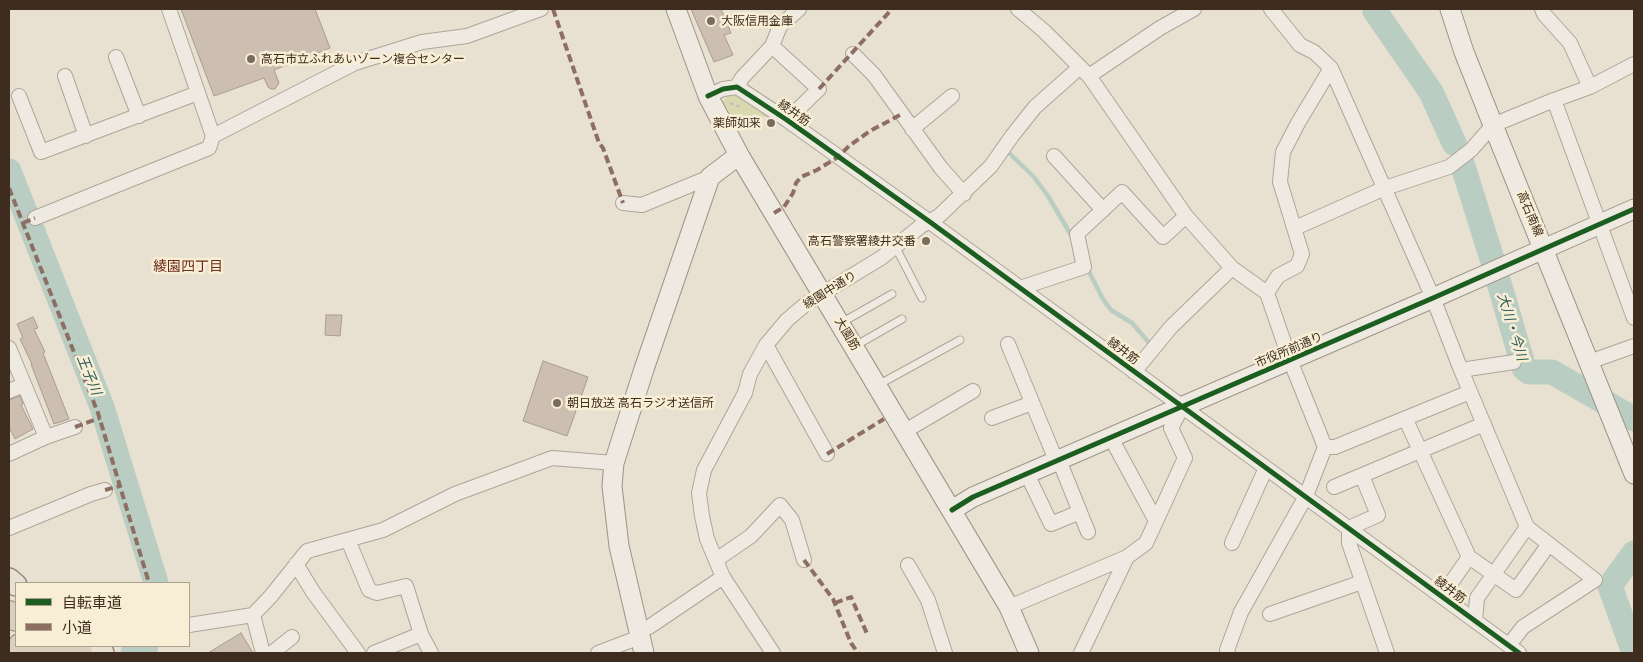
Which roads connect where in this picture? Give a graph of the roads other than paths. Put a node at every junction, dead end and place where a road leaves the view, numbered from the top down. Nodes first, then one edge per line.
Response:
1 (169, 9) edge
2 (541, 9) edge
3 (676, 9) edge
4 (799, 9) edge
5 (1018, 9) edge
6 (1194, 9) edge
7 (1272, 9) edge
8 (1450, 9) edge
9 (1542, 9) edge
10 (772, 46) junction
11 (853, 54) dead end
12 (116, 57) dead end
13 (1634, 64) edge
14 (1331, 68) junction
15 (1084, 72) junction
16 (65, 76) dead end
17 (736, 87) junction
18 (1590, 87) junction
19 (198, 94) junction
20 (19, 96) dead end
21 (708, 96) junction
22 (952, 96) dead end
23 (1554, 100) junction
24 (139, 116) junction
25 (787, 120) junction
26 (1493, 125) junction
27 (912, 129) junction
28 (86, 136) junction
29 (213, 136) junction
30 (739, 155) junction
31 (1054, 156) dead end
32 (710, 177) junction
33 (1385, 188) junction
34 (964, 194) junction
35 (623, 203) dead end
36 (1634, 209) edge
37 (1103, 210) junction
38 (1186, 216) junction
39 (35, 218) dead end
40 (930, 222) junction
41 (1600, 224) junction
42 (1295, 228) junction
43 (896, 246) junction
44 (1544, 250) junction
45 (1232, 268) junction
46 (1020, 288) junction
47 (1266, 293) junction
48 (823, 294) junction
49 (892, 294) dead end
50 (922, 298) dead end
51 (1433, 298) junction
52 (1634, 318) edge
53 (902, 319) dead end
54 (841, 324) junction
55 (960, 340) dead end
56 (1008, 344) dead end
57 (766, 345) junction
58 (854, 346) junction
59 (1634, 346) edge
60 (9, 348) edge
61 (1290, 360) junction
62 (1514, 362) dead end
63 (1589, 362) junction
64 (1461, 370) junction
65 (1134, 372) junction
66 (24, 385) junction
67 (878, 385) junction
68 (9, 391) edge
69 (973, 391) dead end
70 (1470, 392) junction
71 (1032, 403) junction
72 (1182, 407) junction
73 (992, 418) dead end
74 (1406, 420) junction
75 (1484, 424) junction
76 (75, 427) dead end
77 (905, 431) junction
78 (46, 437) junction
79 (1111, 438) junction
80 (1325, 447) junction
81 (1420, 451) junction
82 (9, 454) edge
83 (826, 454) dead end
84 (1059, 460) junction
85 (614, 463) junction
86 (1266, 468) junction
87 (1027, 474) junction
88 (1634, 474) edge
89 (1362, 476) junction
90 (1334, 488) dead end
91 (105, 490) dead end
92 (1306, 496) junction
93 (952, 510) junction
94 (1080, 512) junction
95 (1156, 521) junction
96 (1527, 527) junction
97 (9, 528) edge
98 (1349, 528) junction
99 (1088, 532) dead end
100 (348, 540) junction
101 (1232, 543) dead end
102 (1549, 544) junction
103 (1127, 557) junction
104 (1469, 557) junction
105 (716, 560) junction
106 (804, 560) dead end
107 (296, 564) junction
108 (908, 565) dead end
109 (1494, 574) junction
110 (723, 577) junction
111 (1362, 582) junction
112 (1442, 596) junction
113 (1009, 607) junction
114 (1270, 614) dead end
115 (253, 615) junction
116 (1475, 621) junction
117 (190, 625) edge
118 (421, 634) junction
119 (292, 637) dead end
120 (641, 640) edge
121 (1514, 649) edge
122 (263, 653) edge
123 (272, 653) edge
124 (358, 653) edge
125 (374, 653) edge
126 (431, 653) edge
127 (598, 653) edge
128 (773, 653) edge
129 (945, 653) edge
130 (1030, 653) edge
131 (1081, 653) edge
132 (1228, 653) edge
133 (1387, 653) edge

1 - 19 street
2 - 29 street
3 - 21 street, 大園筋
4 - 10 street
5 - 15 street
6 - 15 street, 綾園中通り
7 - 14 street
8 - 26 street, 高石南線
9 - 18 street
10 - 17 street
10 - 25 street
11 - 27 street
12 - 24 street
13 - 18 street
14 - 33 street
14 - 42 street
15 - 34 street, 綾園中通り
15 - 38 street
16 - 28 street
17 - 21 street
17 - 25 street, 綾井筋
18 - 23 street
19 - 24 street
19 - 29 street
20 - 28 street
21 - 30 street, 大園筋
22 - 27 street
23 - 26 street
23 - 41 street
24 - 28 street
25 - 40 street, 綾井筋
26 - 33 street
26 - 44 street, 高石南線
27 - 34 street
29 - 39 street
30 - 32 street
30 - 48 street, 大園筋
31 - 37 street
32 - 35 street
32 - 85 street
33 - 42 street
33 - 51 street
34 - 40 street, 綾園中通り
36 - 41 street, 市役所前通り
37 - 38 street
37 - 46 street
38 - 45 street
40 - 43 street, 綾園中通り
40 - 46 street, 綾井筋
41 - 44 street, 市役所前通り
41 - 52 street
42 - 47 street
43 - 48 street, 綾園中通り
43 - 50 lane
44 - 51 street, 市役所前通り
44 - 63 street, 高石南線
45 - 47 street
45 - 65 street
46 - 65 street, 綾井筋
47 - 61 street
48 - 54 street, 大園筋
48 - 57 street, 綾園中通り
49 - 54 lane
51 - 61 street, 市役所前通り
51 - 64 street
53 - 58 lane
54 - 58 street, 大園筋
55 - 67 lane
56 - 71 street
57 - 83 street
57 - 105 street, 綾園中通り
58 - 67 street, 大園筋
59 - 63 street
60 - 66 street
61 - 72 street, 市役所前通り
61 - 80 street
62 - 64 street
63 - 88 street, 高石南線
64 - 70 street
65 - 72 street, 綾井筋
66 - 68 street
66 - 78 street
67 - 77 street, 大園筋
69 - 77 street
70 - 74 street
70 - 75 street
71 - 73 street
71 - 84 street
72 - 79 street, 市役所前通り
72 - 86 street, 綾井筋
72 - 95 street
74 - 80 street
74 - 81 street
75 - 81 street
75 - 96 street
76 - 78 street
77 - 93 street, 大園筋
78 - 82 street
79 - 84 street, 市役所前通り
79 - 95 street
80 - 92 street
81 - 89 street
81 - 104 street
84 - 87 street, 市役所前通り
84 - 94 street
85 - 100 street
85 - 120 street
86 - 92 street, 綾井筋
86 - 101 street
87 - 93 street, 市役所前通り
87 - 94 street
89 - 90 street
89 - 98 street
91 - 97 street
92 - 98 street, 綾井筋
92 - 132 street
93 - 113 street, 大園筋
94 - 99 street
95 - 103 street
96 - 102 street
96 - 109 street
98 - 111 street
98 - 112 street, 綾井筋
100 - 107 street
100 - 118 street
102 - 109 street
102 - 121 street
103 - 113 street
103 - 131 street
104 - 109 street
104 - 112 street
105 - 106 street
105 - 110 street, 綾園中通り
107 - 115 street
107 - 124 street
108 - 129 street
109 - 116 street
110 - 120 street
110 - 128 street, 綾園中通り
111 - 114 street
111 - 133 street
112 - 116 street, 綾井筋
113 - 130 street, 大園筋
115 - 117 street
115 - 122 street
116 - 121 street, 綾井筋
118 - 125 street
118 - 126 street
119 - 123 street
120 - 127 street

